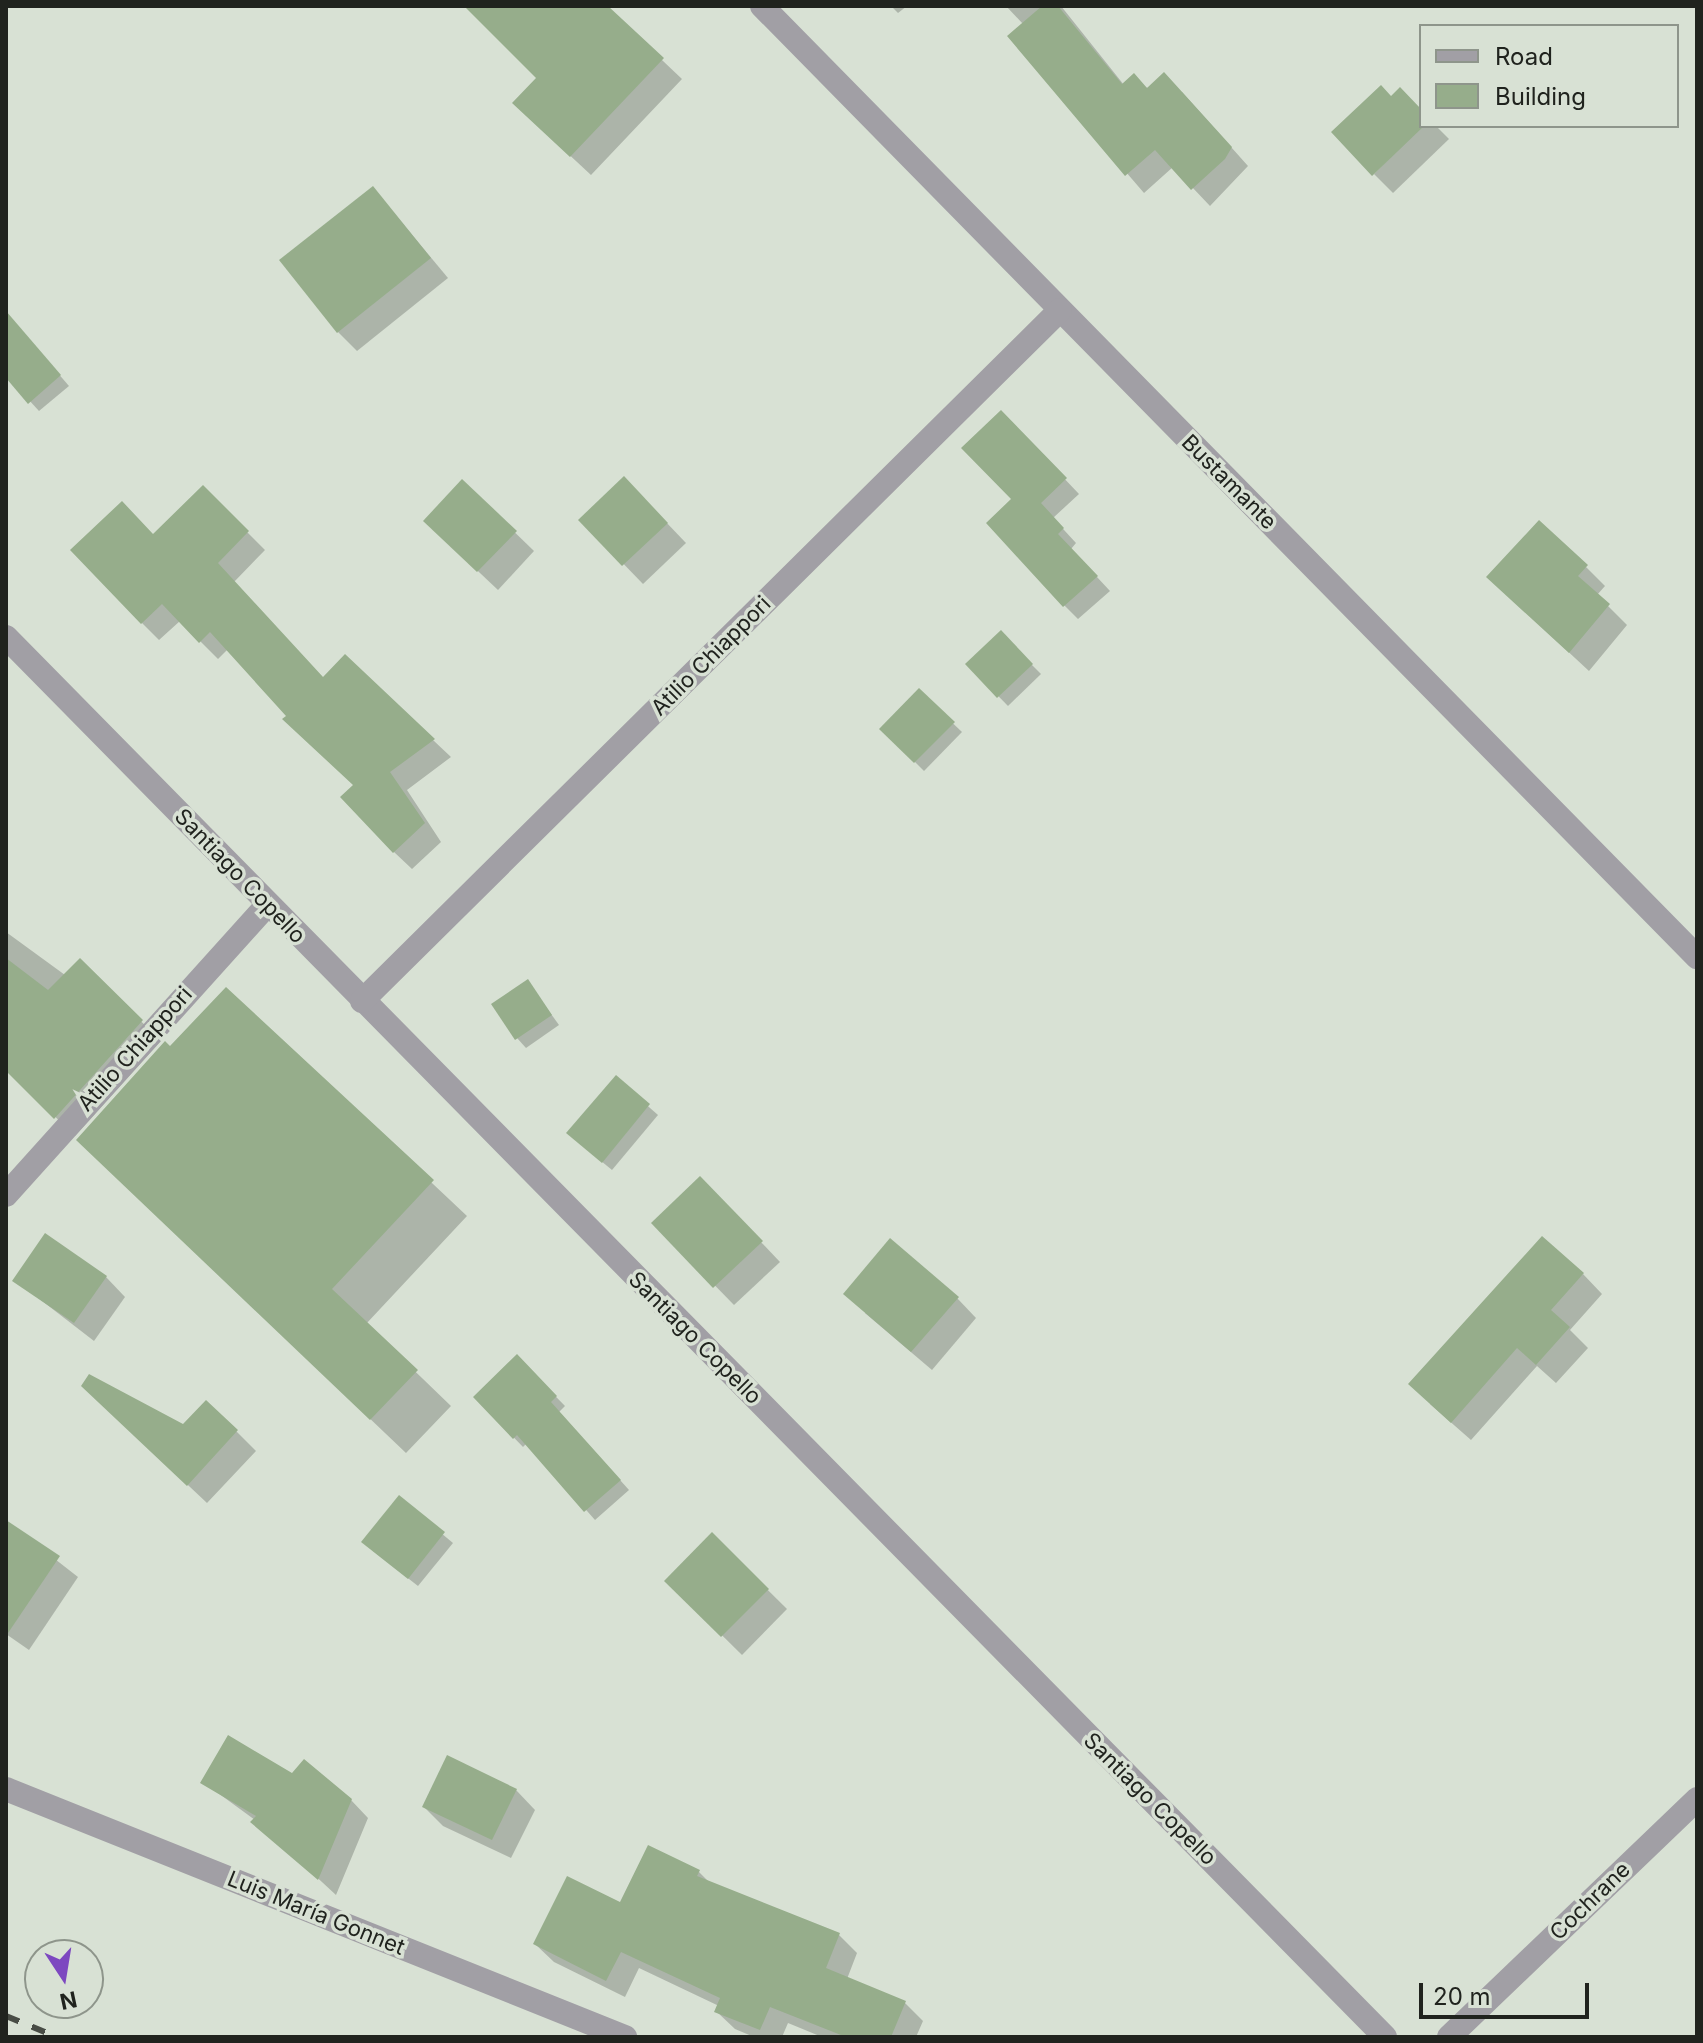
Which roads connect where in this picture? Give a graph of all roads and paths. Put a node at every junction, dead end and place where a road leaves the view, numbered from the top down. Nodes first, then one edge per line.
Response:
1 (762, 6) edge
2 (1060, 310) junction
3 (6, 637) edge
4 (267, 905) junction
5 (1697, 957) edge
6 (362, 1001) junction
7 (6, 1195) edge
8 (6, 1789) edge
9 (1697, 1799) edge
10 (625, 2037) edge
11 (1385, 2037) edge
12 (1449, 2037) edge

1 - 2 street, Bustamante
2 - 5 street, Bustamante
2 - 6 street, Atilio Chiappori
3 - 4 street, Santiago Copello
4 - 6 street, Santiago Copello
4 - 7 street, Atilio Chiappori
6 - 11 street, Santiago Copello
8 - 10 street, Luis María Gonnet
9 - 12 street, Cochrane

